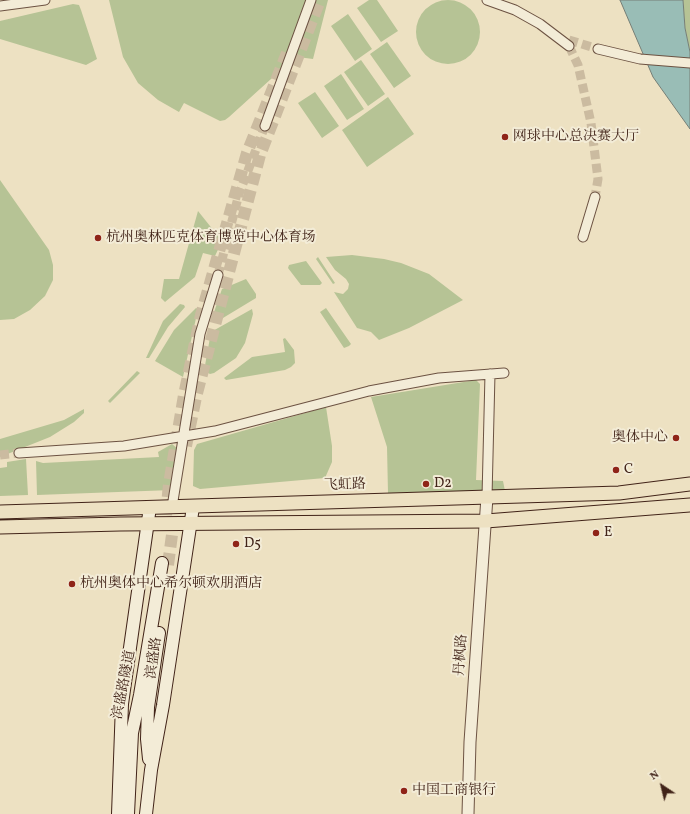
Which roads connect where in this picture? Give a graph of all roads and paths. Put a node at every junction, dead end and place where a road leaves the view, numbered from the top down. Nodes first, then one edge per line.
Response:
1 (45, 0) edge
2 (311, 0) edge
3 (487, 0) edge
4 (0, 6) edge
5 (567, 42) tunnel mouth
6 (598, 49) tunnel mouth
7 (690, 63) edge
8 (265, 126) tunnel mouth
9 (595, 197) tunnel mouth
10 (583, 237) dead end
11 (218, 275) tunnel mouth
12 (504, 373) dead end
13 (490, 374) junction
14 (183, 436) junction
15 (19, 453) tunnel mouth
16 (690, 484) edge
17 (487, 497) junction
18 (690, 505) edge
19 (172, 506) junction
20 (150, 507) junction
21 (193, 507) junction
22 (0, 512) edge
23 (486, 521) junction
24 (146, 524) junction
25 (191, 524) junction
26 (0, 527) edge
27 (151, 770) junction
28 (118, 814) edge
29 (128, 814) edge
30 (146, 814) edge
31 (468, 814) edge

1 - 4 street
2 - 8 street
3 - 5 street
6 - 7 street
9 - 10 street
11 - 14 street
12 - 13 street
13 - 14 street
13 - 17 street
14 - 15 street
14 - 19 street
16 - 17 main road, 飞虹路
17 - 21 main road, 飞虹路
17 - 23 street, 丹枫路
18 - 23 main road
19 - 20 main road, 飞虹路
19 - 21 main road, 飞虹路
20 - 22 main road, 飞虹路
20 - 24 main road, 滨盛路
21 - 25 main road, 滨盛路
23 - 25 main road
23 - 31 street, 丹枫路
24 - 25 main road
24 - 26 main road
24 - 28 main road, 滨盛路
25 - 27 main road, 滨盛路
27 - 29 main road, 滨盛路隧道
27 - 30 main road, 滨盛路

